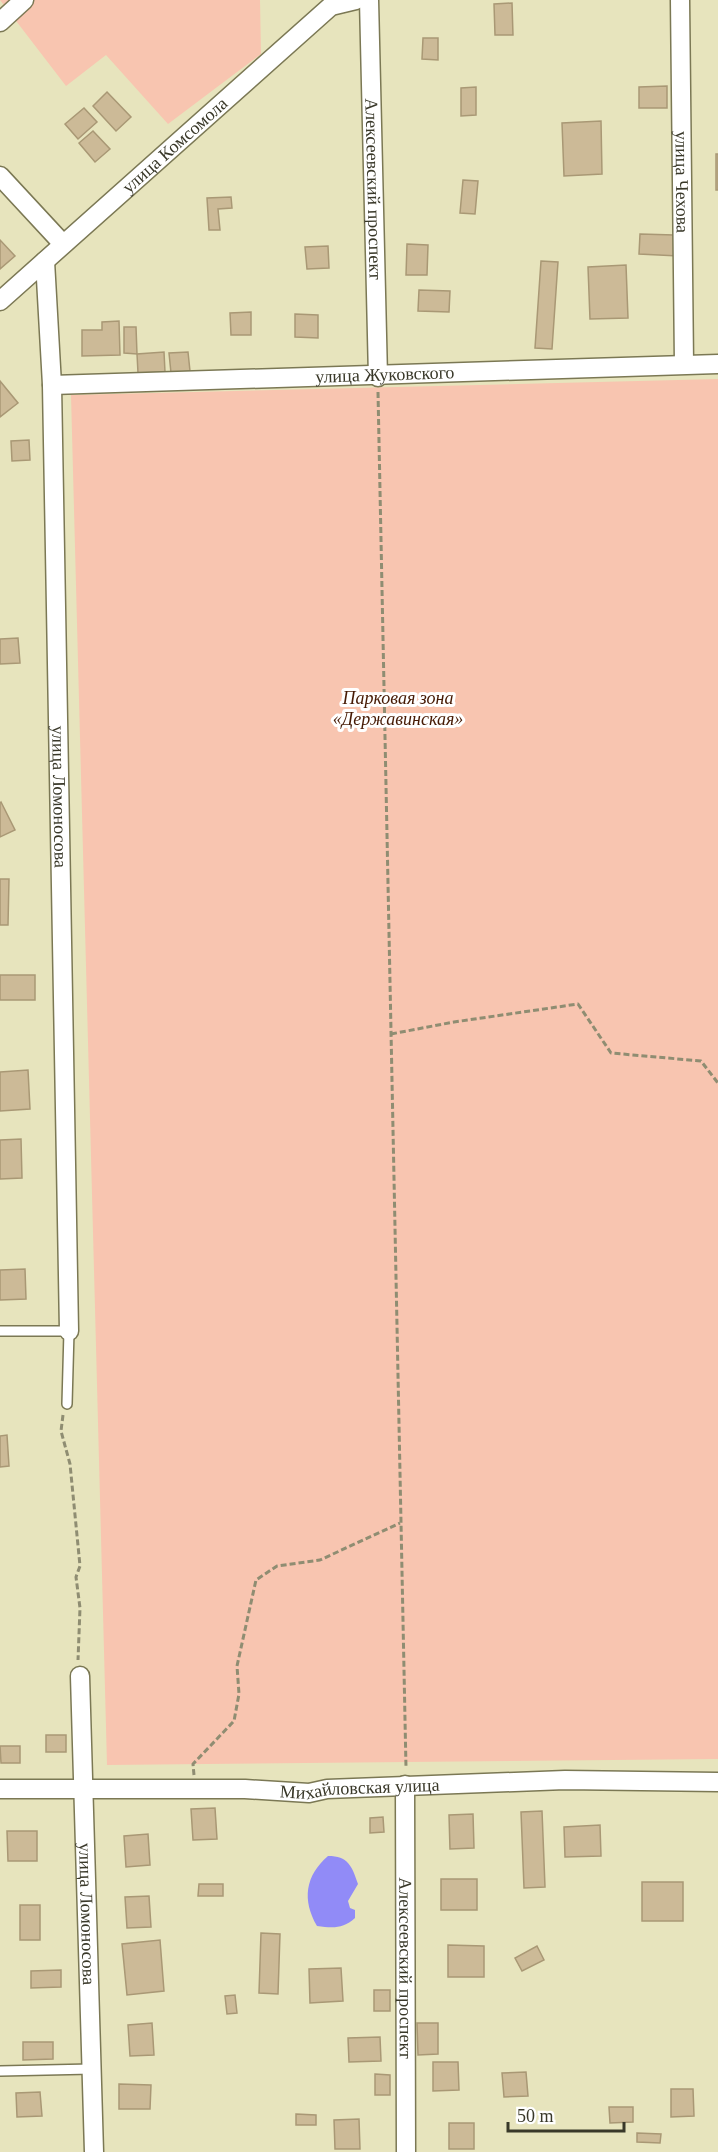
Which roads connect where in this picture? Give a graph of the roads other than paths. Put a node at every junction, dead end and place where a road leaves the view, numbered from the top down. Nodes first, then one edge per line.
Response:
1 (24, 0) edge
2 (357, 0) edge
3 (369, 0) edge
4 (680, 0) edge
5 (0, 22) edge
6 (0, 176) edge
7 (63, 244) junction
8 (45, 261) junction
9 (0, 302) edge
10 (684, 364) junction
11 (718, 364) edge
12 (378, 377) junction
13 (52, 385) junction
14 (0, 1331) edge
15 (69, 1331) junction
16 (67, 1404) road end
17 (80, 1676) road end
18 (718, 1782) edge
19 (406, 1785) junction
20 (85, 1788) junction
21 (0, 1789) edge
22 (92, 2069) junction
23 (0, 2071) edge
24 (94, 2152) edge
25 (406, 2152) edge

1 - 5 street
2 - 7 street, улица Комсомола
3 - 12 street, Алексеевский проспект
4 - 10 street, улица Чехова
6 - 7 street
7 - 8 street, улица Комсомола
8 - 9 street, улица Комсомола
8 - 13 street, улица Ломоносова
10 - 11 street, улица Жуковского
10 - 12 street, улица Жуковского
12 - 13 street, улица Жуковского
13 - 15 street, улица Ломоносова
14 - 15 lane
15 - 16 lane
17 - 20 street, улица Ломоносова
18 - 19 street, Михайловская улица
19 - 20 street, Михайловская улица
19 - 25 street, Алексеевский проспект
20 - 21 street, Михайловская улица
20 - 22 street, улица Ломоносова
22 - 23 lane
22 - 24 street, улица Ломоносова

